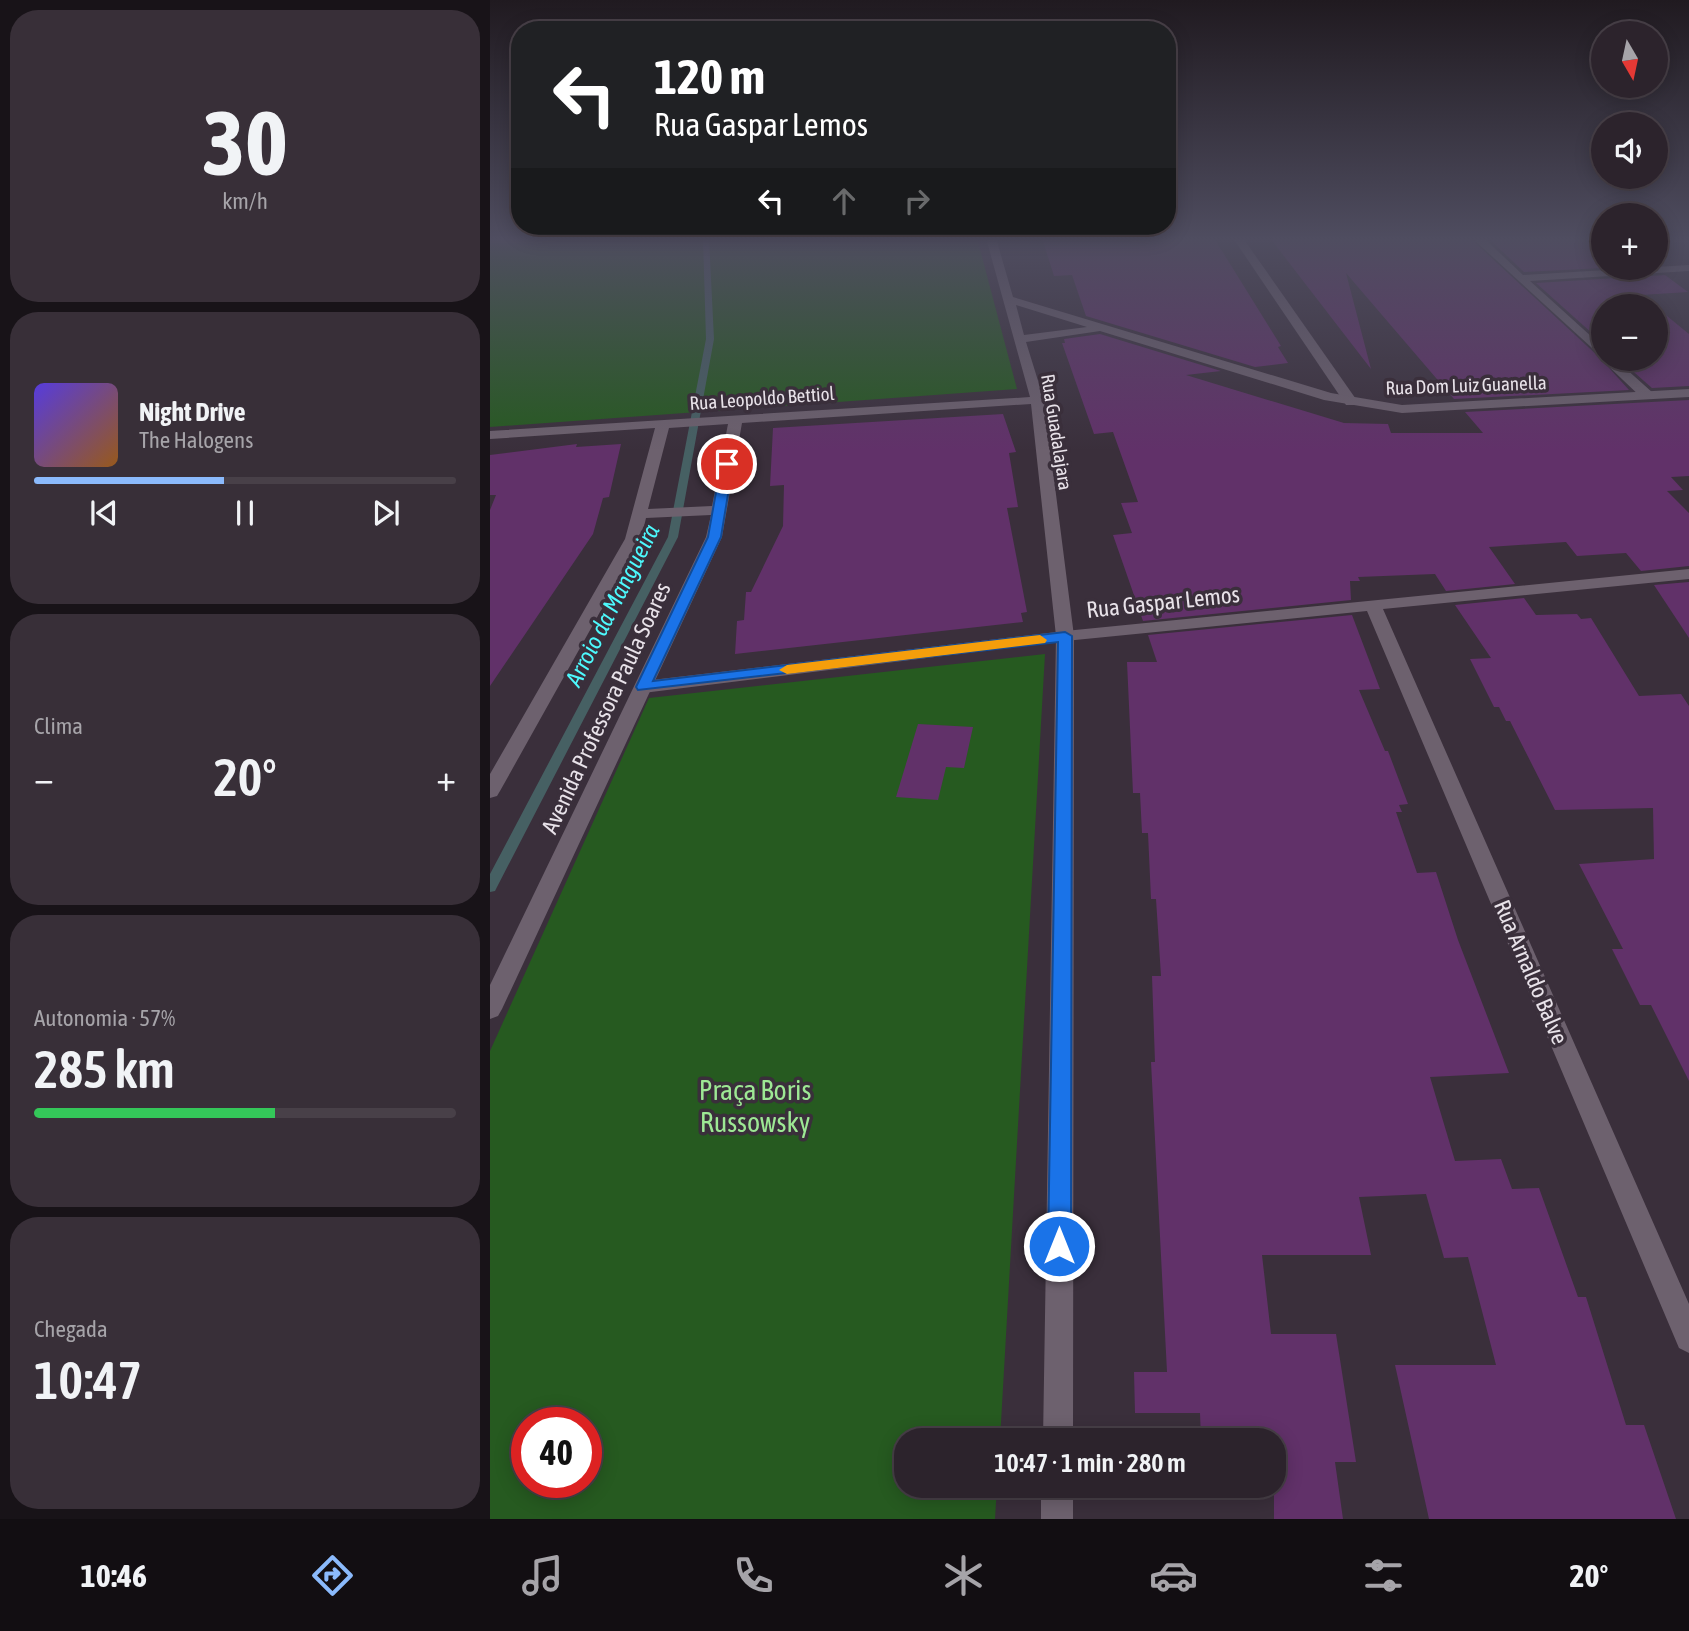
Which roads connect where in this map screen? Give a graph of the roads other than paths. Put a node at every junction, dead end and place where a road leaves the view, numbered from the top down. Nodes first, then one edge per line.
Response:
1 (1011, 309) edge
2 (1041, 309) edge
3 (1286, 309) edge
4 (1554, 309) edge
5 (1111, 330) junction
6 (1020, 339) junction
7 (1591, 343) edge
8 (1621, 371) edge
9 (1689, 393) edge
10 (1648, 396) junction
11 (1037, 400) junction
12 (1351, 402) junction
13 (736, 419) junction
14 (663, 424) junction
15 (490, 435) edge
16 (718, 510) junction
17 (692, 511) joint
18 (640, 513) junction
19 (1689, 574) edge
20 (1373, 606) junction
21 (1065, 636) junction
22 (643, 687) junction
23 (490, 792) edge
24 (490, 1009) edge
25 (1689, 1338) edge
26 (1058, 1428) edge
27 (1057, 1498) edge
28 (1057, 1519) edge

1 - 6 street, Rua Guadalajara
2 - 5 street, Rua Dom Luiz Guanella
3 - 12 street
4 - 7 street
5 - 6 street
5 - 12 street, Rua Dom Luiz Guanella
6 - 11 street, Rua Guadalajara
8 - 10 street
9 - 10 street, Rua Dom Luiz Guanella
10 - 12 street, Rua Dom Luiz Guanella
11 - 13 street, Rua Leopoldo Bettiol
11 - 21 street, Rua Guadalajara
13 - 14 street, Rua Leopoldo Bettiol
13 - 16 street, Avenida Professora Paula Soares
14 - 15 street, Rua Leopoldo Bettiol
14 - 18 street
16 - 17 street
16 - 22 street, Avenida Professora Paula Soares
17 - 18 street
18 - 23 street
19 - 20 street, Rua Gaspar Lemos
20 - 21 street, Rua Gaspar Lemos
20 - 25 street, Rua Arnaldo Balve
21 - 22 street, Rua Gaspar Lemos
21 - 26 street, Rua Guadalajara
22 - 24 street, Avenida Professora Paula Soares
27 - 28 street

